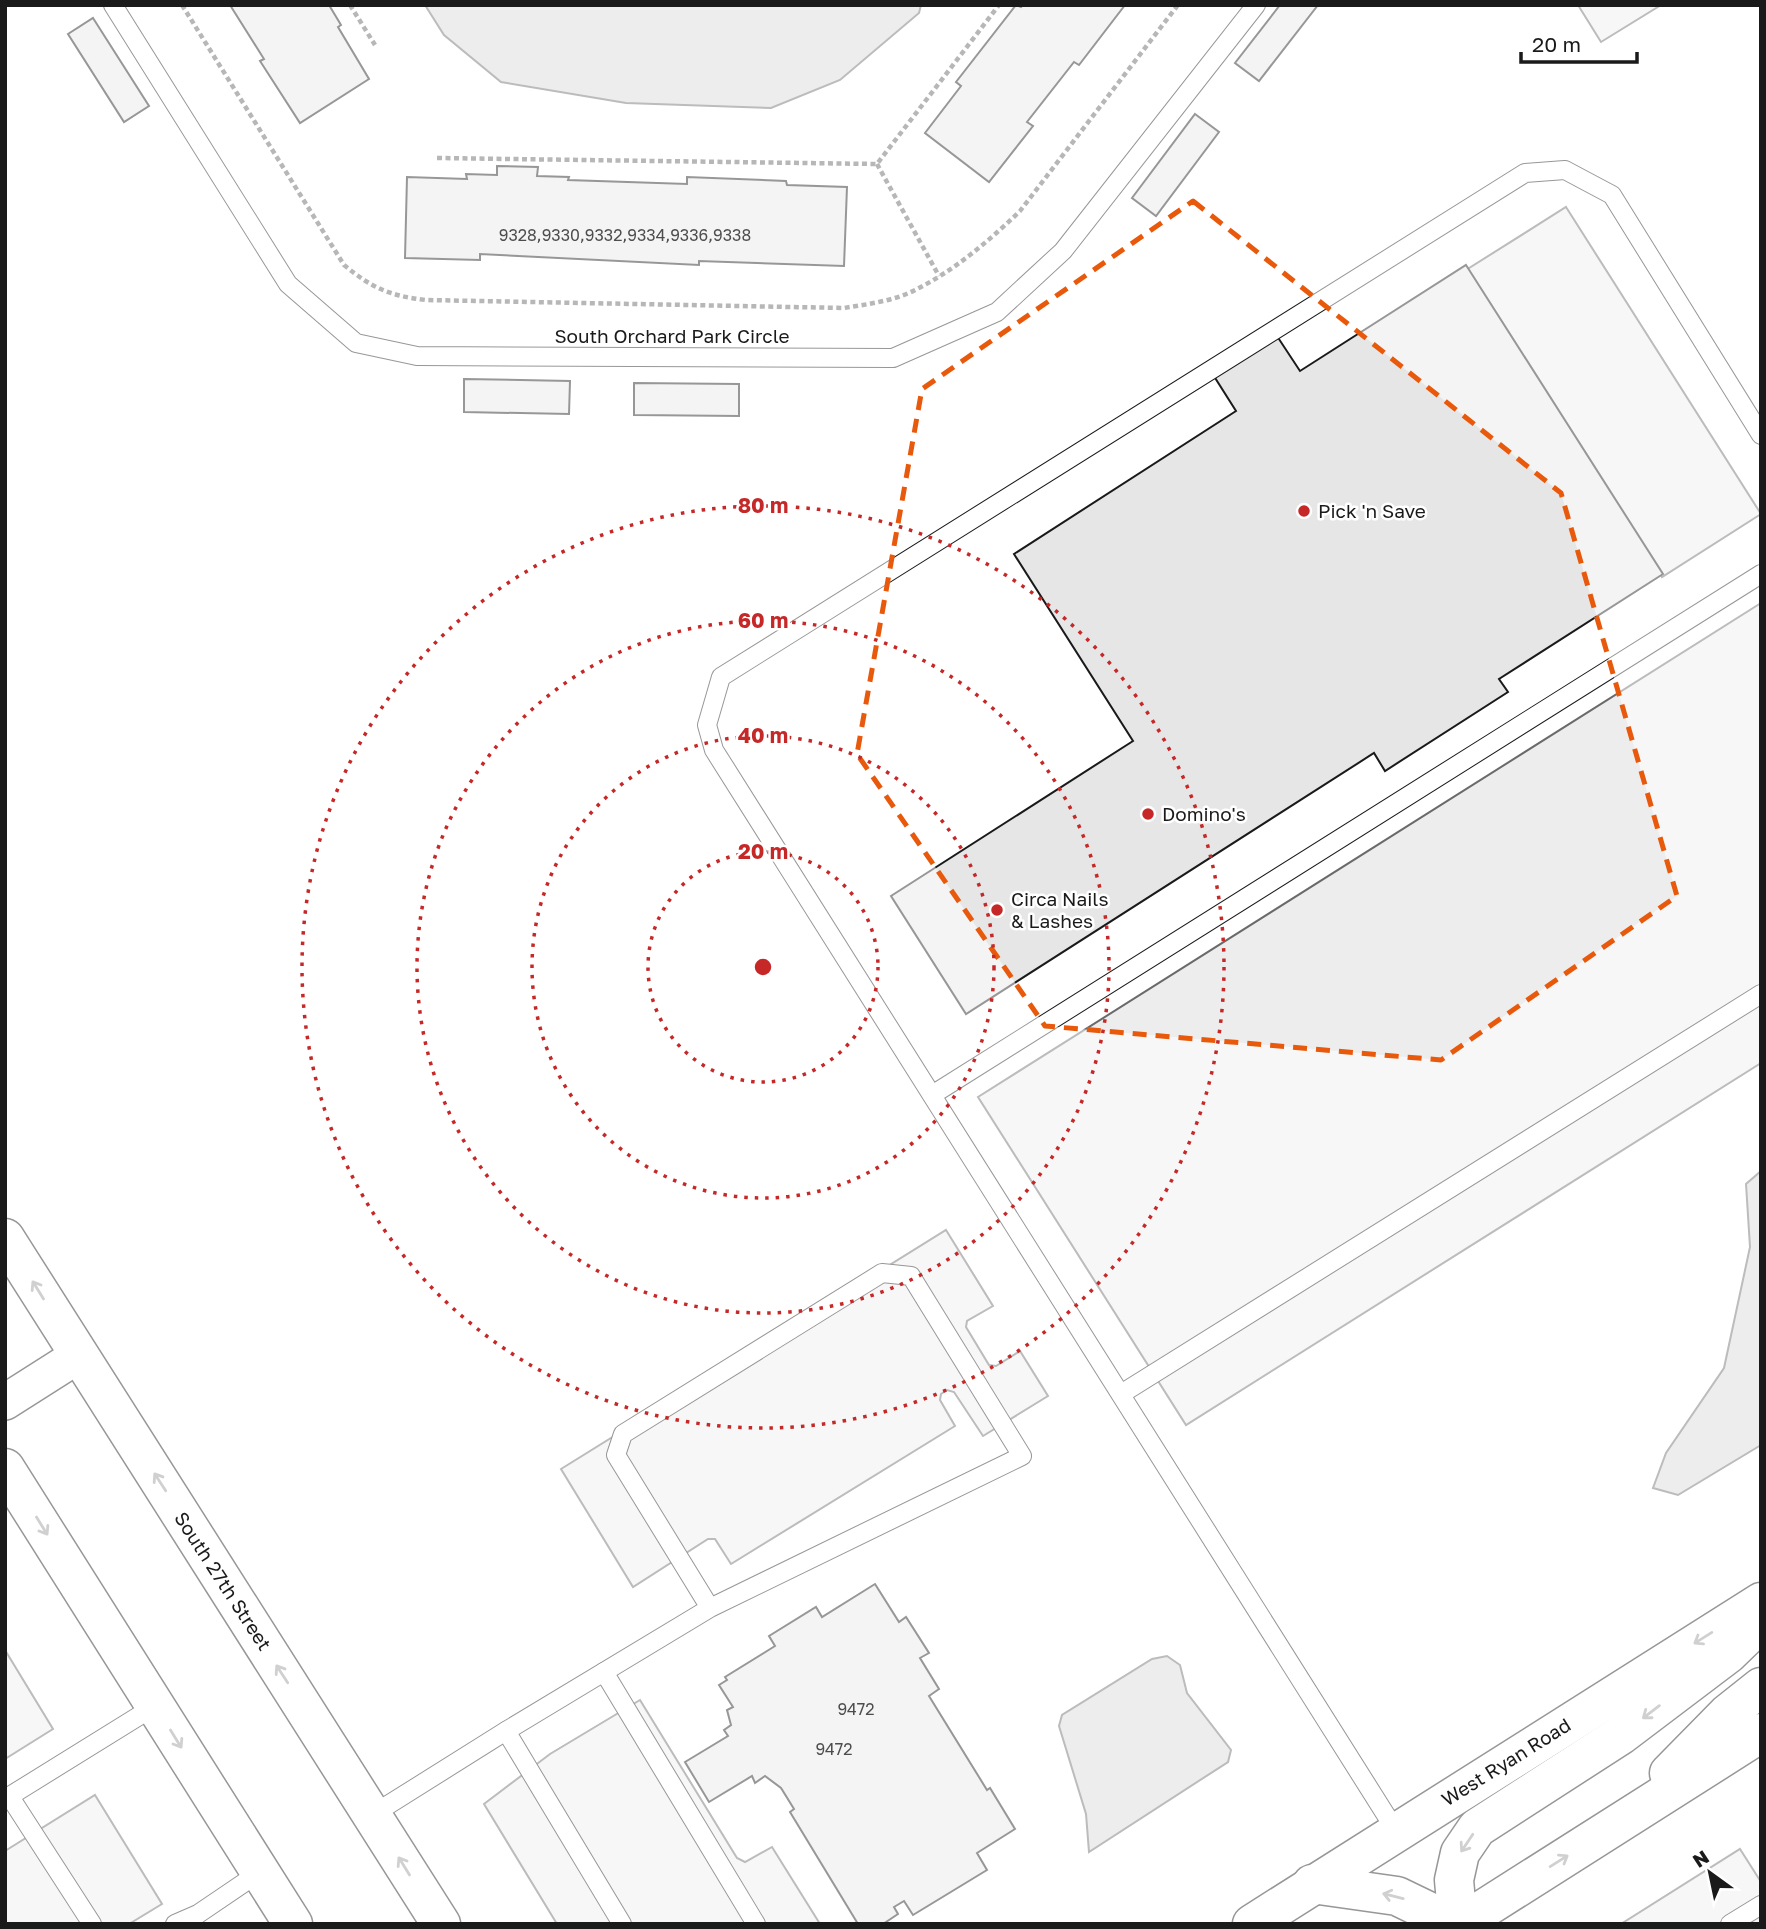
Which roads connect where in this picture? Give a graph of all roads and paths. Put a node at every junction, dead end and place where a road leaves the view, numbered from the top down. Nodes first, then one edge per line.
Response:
1 (113, 5) edge
2 (182, 5) edge
3 (350, 5) edge
4 (999, 5) edge
5 (1178, 5) edge
6 (1256, 5) edge
7 (375, 45) dead end
8 (437, 158) dead end
9 (877, 164) junction
10 (939, 276) junction
11 (1761, 435) edge
12 (1761, 573) edge
13 (1761, 994) edge
14 (932, 1095) junction
15 (5, 1238) edge
16 (79, 1355) junction
17 (1121, 1394) junction
18 (5, 1402) edge
19 (5, 1468) edge
20 (1761, 1602) edge
21 (710, 1608) junction
22 (1761, 1623) edge
23 (604, 1672) junction
24 (1761, 1687) edge
25 (155, 1706) junction
26 (506, 1731) junction
27 (1761, 1733) edge
28 (7, 1798) edge
29 (372, 1815) junction
30 (1621, 1822) junction
31 (1396, 1831) junction
32 (260, 1872) junction
33 (1312, 1884) junction
34 (1761, 1905) edge
35 (1739, 1921) edge
36 (92, 1924) edge
37 (175, 1924) edge
38 (293, 1924) edge
39 (441, 1924) edge
40 (622, 1924) edge
41 (756, 1924) edge
42 (1252, 1924) edge
43 (1458, 1924) edge

1 - 6 lane, South Orchard Park Circle
2 - 10 path
3 - 7 path
4 - 9 path
5 - 10 path
8 - 9 path
9 - 10 path
11 - 14 lane
12 - 14 lane
13 - 17 lane
14 - 17 lane
16 -> 15 main road, South 27th Street
16 - 18 street
29 -> 16 main road, South 27th Street
17 - 31 lane
19 -> 25 main road
20 -> 31 main road, West Ryan Road
21 - 21 lane
21 - 23 lane
22 -> 43 main road
23 - 26 lane
23 - 41 lane
24 - 30 main road
25 - 28 lane
25 -> 32 main road
26 - 29 lane
26 - 40 lane
27 - 30 main road
28 - 36 lane
39 -> 29 main road, South 27th Street
43 -> 30 main road
31 - 33 main road, West Ryan Road
32 - 37 lane
32 - 38 main road
33 - 42 main road, West Ryan Road
43 -> 33 main road
34 - 35 lane

